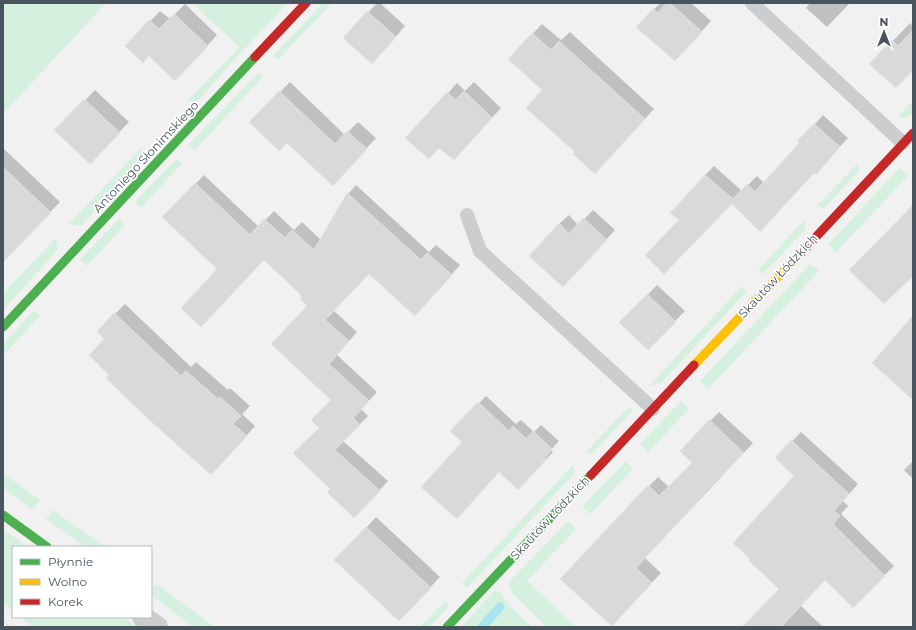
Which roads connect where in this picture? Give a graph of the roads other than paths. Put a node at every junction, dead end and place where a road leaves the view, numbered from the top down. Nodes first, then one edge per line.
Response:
1 (306, 3) edge
2 (752, 3) edge
3 (908, 138) edge
4 (467, 215) dead end
5 (3, 327) edge
6 (653, 409) junction
7 (3, 515) edge
8 (46, 546) edge
9 (144, 618) edge
10 (157, 627) edge
11 (447, 627) edge

1 - 5 street, Antoniego Słonimskiego
2 - 3 lane, Skautów Łódzkich
3 - 6 street, Skautów Łódzkich
4 - 6 lane
6 - 11 street, Skautów Łódzkich
7 - 8 street
9 - 10 street

